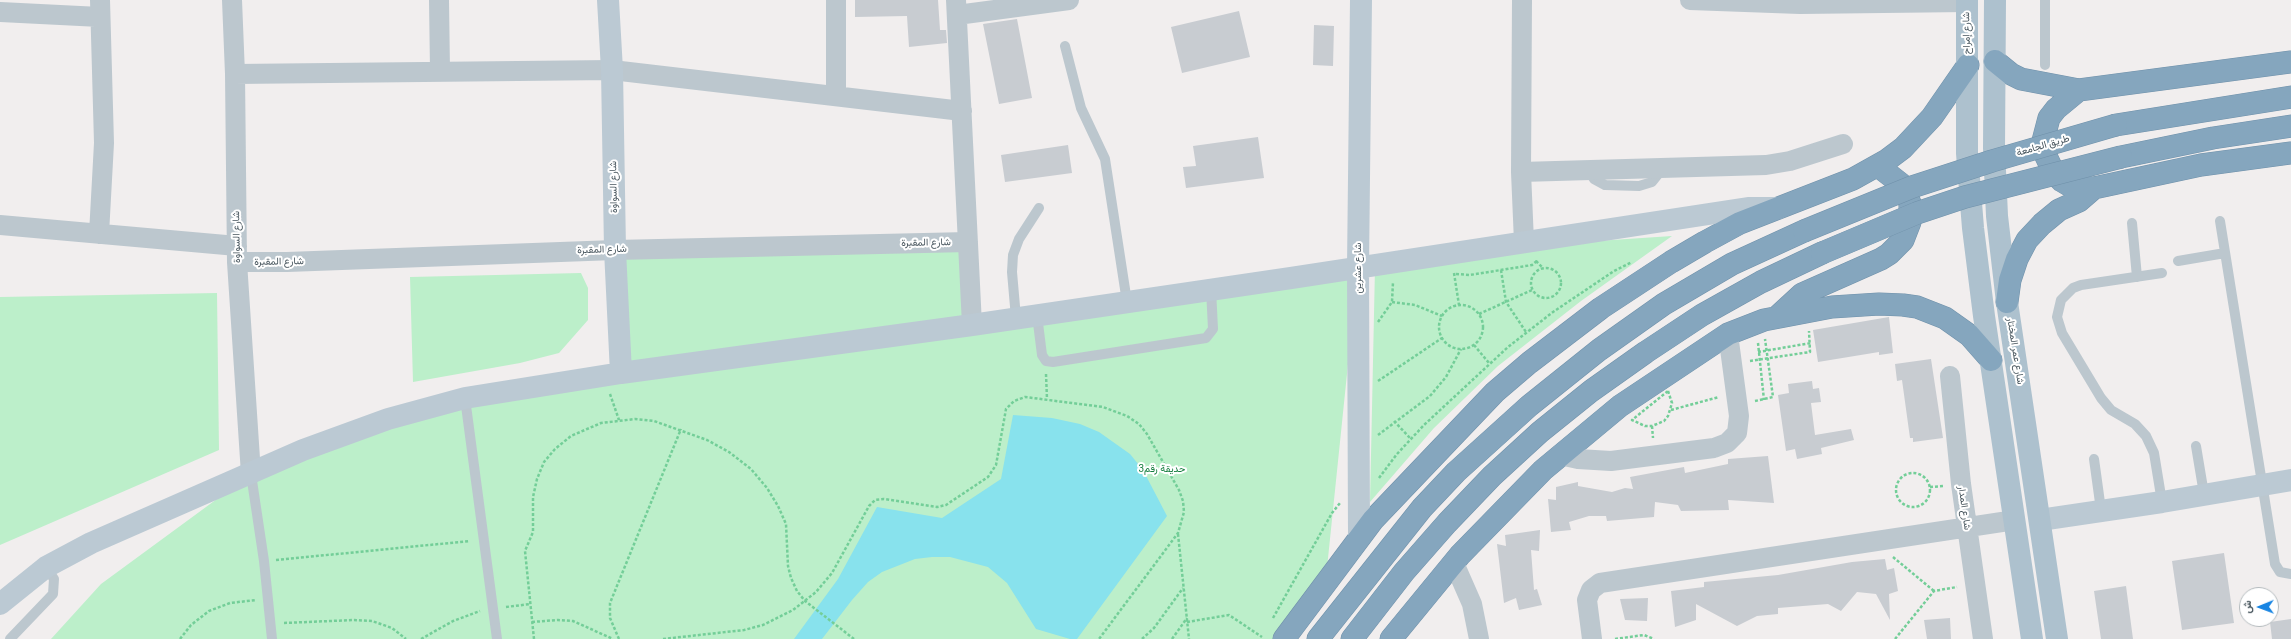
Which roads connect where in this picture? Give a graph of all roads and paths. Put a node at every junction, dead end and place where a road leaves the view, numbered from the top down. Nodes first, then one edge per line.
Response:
1 (232, 0) edge
2 (439, 0) edge
3 (608, 0) edge
4 (836, 0) edge
5 (1069, 0) edge
6 (1361, 0) edge
7 (1522, 0) edge
8 (1690, 0) edge
9 (1995, 0) edge
10 (2045, 0) edge
11 (1967, 1) edge
12 (1800, 2) edge
13 (100, 8) edge
14 (957, 8) edge
15 (0, 12) edge
16 (1065, 46) dead end
17 (1995, 61) junction
18 (2291, 62) edge
19 (2045, 65) dead end
20 (1968, 66) junction
21 (440, 70) junction
22 (612, 70) junction
23 (235, 74) junction
24 (2078, 90) junction
25 (836, 96) junction
26 (2291, 97) edge
27 (962, 112) junction
28 (2291, 126) edge
29 (1843, 144) dead end
30 (2291, 153) edge
31 (1878, 166) junction
32 (1520, 172) junction
33 (2094, 188) junction
34 (1039, 208) dead end
35 (1778, 208) junction
36 (2220, 221) dead end
37 (2132, 223) dead end
38 (0, 225) edge
39 (99, 234) junction
40 (968, 242) junction
41 (1524, 242) junction
42 (615, 250) junction
43 (2225, 253) junction
44 (237, 254) junction
45 (1541, 255) dead end
46 (1635, 261) dead end
47 (2178, 261) dead end
48 (1358, 267) junction
49 (1501, 270) junction
50 (1450, 273) dead end
51 (1454, 273) junction
52 (2162, 273) dead end
53 (2137, 277) junction
54 (1392, 279) junction
55 (1400, 279) dead end
56 (1387, 280) dead end
57 (1211, 289) junction
58 (1532, 290) junction
59 (1127, 302) junction
60 (1392, 302) junction
61 (1506, 302) junction
62 (2007, 302) junction
63 (1459, 305) junction
64 (1479, 314) junction
65 (1442, 316) junction
66 (1027, 317) junction
67 (1777, 317) junction
68 (972, 325) junction
69 (1373, 328) dead end
70 (1526, 332) junction
71 (1803, 332) dead end
72 (1728, 334) junction
73 (1442, 338) junction
74 (1758, 341) junction
75 (1811, 343) junction
76 (1474, 345) junction
77 (1754, 345) dead end
78 (1461, 349) junction
79 (1767, 351) junction
80 (1758, 352) junction
81 (1748, 356) dead end
82 (1768, 359) junction
83 (1759, 360) junction
84 (1991, 360) junction
85 (1046, 361) junction
86 (1489, 362) junction
87 (1748, 362) junction
88 (1748, 368) dead end
89 (612, 375) junction
90 (1950, 376) dead end
91 (1372, 384) dead end
92 (1744, 394) junction
93 (465, 398) junction
94 (1047, 399) junction
95 (1764, 400) junction
96 (1671, 410) junction
97 (618, 420) junction
98 (1394, 421) junction
99 (681, 429) junction
100 (1377, 436) dead end
101 (1410, 438) junction
102 (2196, 446) dead end
103 (1560, 455) junction
104 (2094, 459) dead end
105 (251, 474) junction
106 (2291, 480) edge
107 (1376, 481) dead end
108 (2262, 484) junction
109 (1930, 487) joint
110 (2204, 494) junction
111 (1360, 497) junction
112 (2162, 502) junction
113 (2101, 510) junction
114 (2015, 520) junction
115 (2040, 520) junction
116 (1967, 526) junction
117 (1178, 533) junction
118 (1359, 537) junction
119 (484, 540) junction
120 (1881, 540) junction
121 (264, 561) junction
122 (1454, 563) junction
123 (46, 567) junction
124 (2291, 574) edge
125 (1975, 585) junction
126 (1184, 588) junction
127 (1934, 591) junction
128 (268, 598) junction
129 (805, 601) junction
130 (0, 604) edge
131 (530, 604) junction
132 (493, 609) junction
133 (1187, 617) junction
134 (532, 622) junction
135 (1187, 622) junction
136 (271, 624) junction
137 (1273, 631) edge
138 (1262, 638) edge
139 (10, 639) edge
140 (180, 639) edge
141 (272, 639) edge
142 (406, 639) edge
143 (421, 639) edge
144 (497, 639) edge
145 (534, 639) edge
146 (612, 639) edge
147 (619, 639) edge
148 (664, 639) edge
149 (854, 639) edge
150 (1099, 639) edge
151 (1142, 639) edge
152 (1172, 639) edge
153 (1189, 639) edge
154 (1318, 639) edge
155 (1352, 639) edge
156 (1391, 639) edge
157 (1479, 639) edge
158 (1592, 639) edge
159 (1615, 639) edge
160 (1654, 639) edge
161 (1895, 639) edge
162 (1983, 639) edge
163 (2032, 639) edge
164 (2057, 639) edge

1 - 23 street, شارع السواوة
2 - 21 street
3 - 22 street, شارع السواوة
4 - 25 street
5 - 14 street
6 - 48 street, شارع عشرين
7 - 32 street
8 - 12 street
9 - 17 main road
10 - 19 lane
11 - 12 street
11 - 20 main road, شارع إمراح
13 - 15 street
13 - 39 street
14 - 27 street
16 - 59 lane
17 - 24 highway
17 - 62 main road, شارع عمر المختار
18 - 24 highway
20 - 31 highway
20 - 84 main road
21 - 22 street
21 - 23 street
22 - 25 street
22 - 42 street, شارع السواوة
23 - 44 street, شارع السواوة
24 - 33 highway
25 - 27 street
26 - 154 highway, طريق الجامعة, bridge
27 - 40 street
28 - 155 highway, bridge
29 - 32 street
30 - 33 highway
31 - 35 highway
31 - 67 highway
32 - 41 street
33 - 62 highway
34 - 66 lane
35 - 41 street
35 - 118 highway
36 - 43 lane
37 - 53 lane
38 - 39 street, شارع المقبرة
39 - 44 street, شارع المقبرة
40 - 42 street, شارع المقبرة
40 - 68 street
41 - 48 street
42 - 44 street, شارع المقبرة
42 - 89 street, شارع السواوة
43 - 47 lane
43 - 108 lane
44 - 105 street, شارع السواوة
45 - 49 path
46 - 70 path
48 - 57 street
48 - 111 street, شارع عشرين
49 - 51 path
49 - 61 path
50 - 51 path
51 - 63 path
52 - 53 lane
53 - 112 lane
54 - 55 path
54 - 56 path
54 - 60 path
57 - 59 street
57 - 85 lane
58 - 58 path
58 - 61 path
59 - 66 street
60 - 65 path
60 - 69 path
61 - 64 path
61 - 70 path
62 - 115 main road, شارع عمر المختار
63 - 64 path
63 - 65 path
64 - 76 path
65 - 73 path
66 - 68 street
66 - 85 lane
67 - 72 highway
67 - 84 highway
68 - 89 street
70 - 86 path
71 - 75 path
72 - 92 street
72 - 103 highway
73 - 78 path
73 - 91 path
74 - 77 path
74 - 79 path
74 - 80 path
75 - 79 path
75 - 82 path
76 - 78 path
76 - 86 path
78 - 98 path
79 - 80 path
79 - 82 path
80 - 83 path
81 - 87 path
82 - 83 path
82 - 95 path
83 - 87 path
83 - 95 path
84 - 114 main road
85 - 94 path
86 - 101 path
87 - 88 path
89 - 93 street
89 - 97 path
90 - 116 street, شارع المدار
92 - 95 path
92 - 96 path
92 - 103 street
93 - 105 street
93 - 119 lane
94 - 117 path
94 - 129 path
96 - 96 path
97 - 99 path
97 - 131 path
98 - 100 path
98 - 101 path
99 - 129 path
99 - 147 path
101 - 107 path
102 - 110 lane
103 - 122 highway
104 - 113 lane
105 - 121 lane
105 - 123 street
106 - 108 street
108 - 110 street
108 - 124 lane
109 - 109 path
110 - 112 street
111 - 118 street, شارع عشرين
111 - 137 path
112 - 113 street
113 - 115 street
114 - 116 street
114 - 163 main road
115 - 164 main road, شارع عمر المختار
116 - 120 street
116 - 125 street, شارع المدار
117 - 126 path
117 - 150 path
118 - 137 highway
119 - 121 path
119 - 132 lane
120 - 127 path
120 - 158 street
121 - 128 lane
122 - 156 highway
122 - 157 street
123 - 130 street
123 - 139 lane
125 - 127 path
125 - 162 street, شارع المدار
126 - 133 path
126 - 151 path
127 - 161 path
128 - 136 lane
128 - 140 path
129 - 148 path
129 - 149 path
131 - 132 path
131 - 134 path
132 - 143 path
132 - 144 lane
133 - 135 path
133 - 152 path
134 - 145 path
134 - 146 path
135 - 138 path
135 - 153 path
136 - 141 lane
136 - 142 path
137 - 138 path
159 - 160 path

